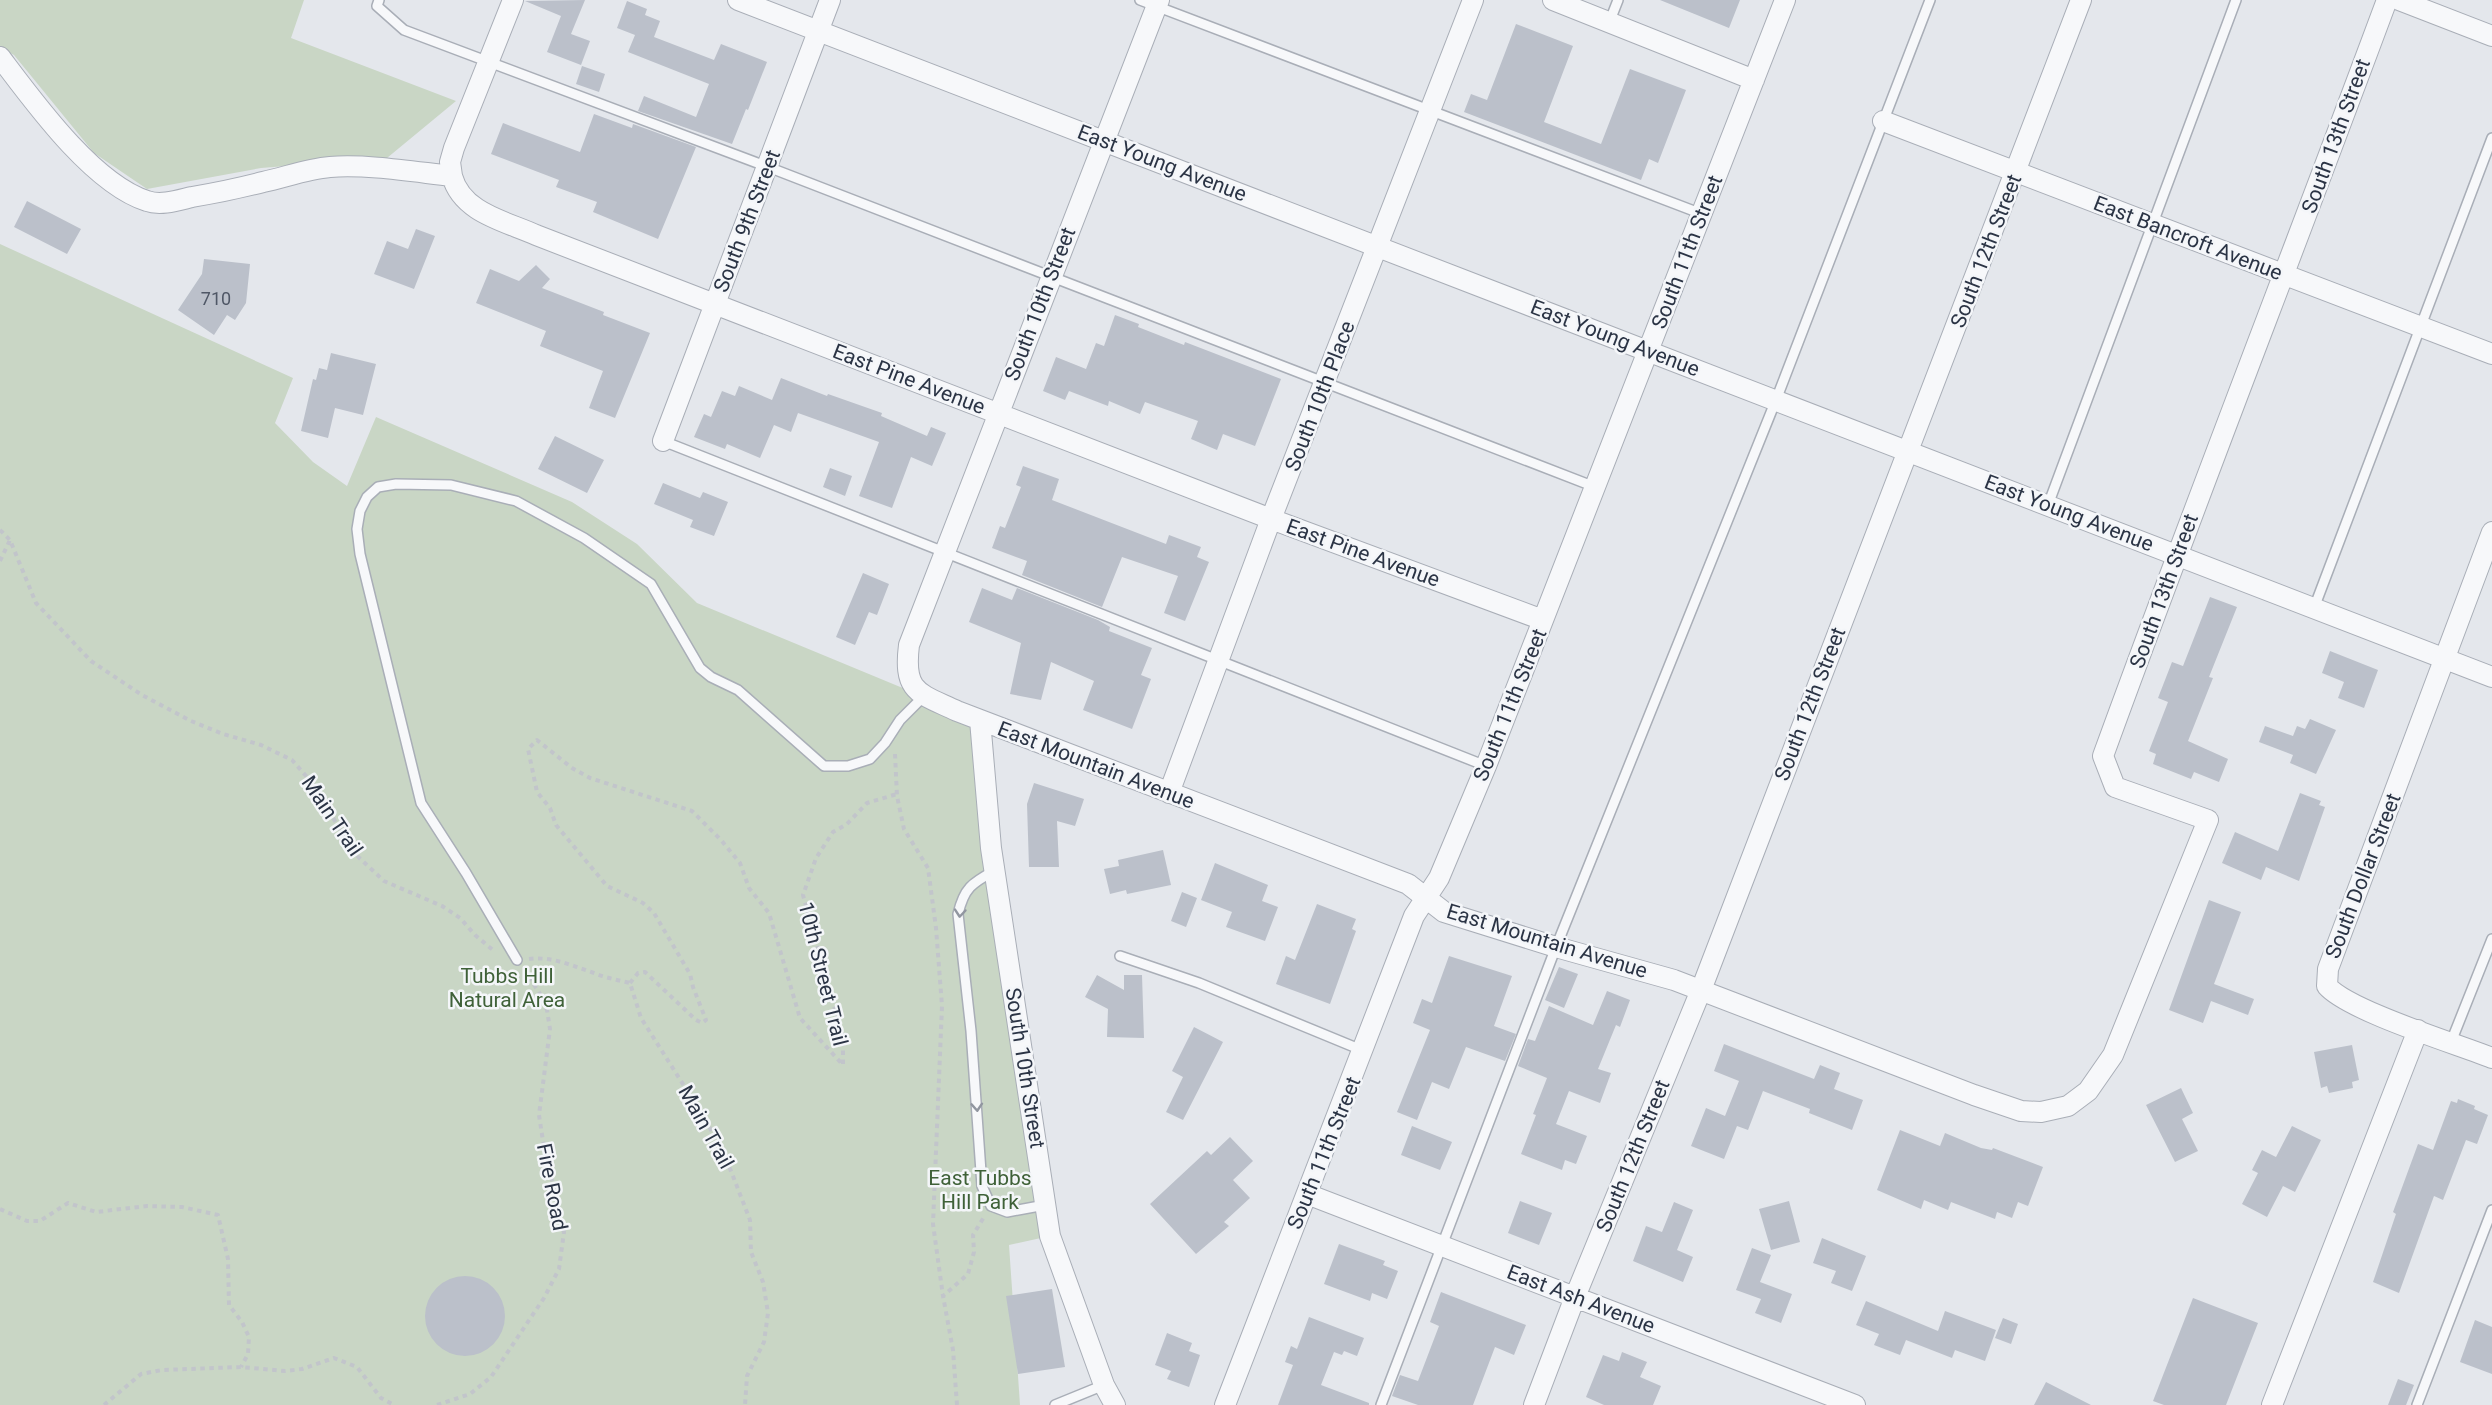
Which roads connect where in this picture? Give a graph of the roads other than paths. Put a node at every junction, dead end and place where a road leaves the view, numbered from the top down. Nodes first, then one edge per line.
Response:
1 (379, 0) edge
2 (513, 0) edge
3 (738, 0) edge
4 (830, 0) edge
5 (1473, 0) edge
6 (1553, 0) edge
7 (1618, 0) edge
8 (1785, 0) edge
9 (1930, 0) edge
10 (2081, 0) edge
11 (2236, 0) edge
12 (2386, 0) edge
13 (2399, 0) edge
14 (1151, 2) edge
15 (1609, 23) junction
16 (818, 32) junction
17 (2492, 36) edge
18 (0, 57) edge
19 (489, 62) junction
20 (1754, 80) junction
21 (1430, 111) junction
22 (1883, 121) junction
23 (2492, 138) edge
24 (1104, 140) junction
25 (768, 167) junction
26 (2016, 172) junction
27 (452, 176) junction
28 (1702, 214) junction
29 (2154, 225) junction
30 (1378, 246) junction
31 (2285, 275) junction
32 (1051, 277) junction
33 (716, 304) junction
34 (2420, 327) junction
35 (1649, 351) junction
36 (2492, 354) edge
37 (1325, 382) junction
38 (1776, 400) junction
39 (998, 414) junction
40 (663, 441) joint
41 (1909, 452) junction
42 (1595, 487) junction
43 (2048, 505) junction
44 (1271, 519) junction
45 (2492, 532) edge
46 (945, 552) junction
47 (2176, 555) junction
48 (2314, 608) junction
49 (1543, 620) junction
50 (2445, 659) junction
51 (1218, 660) junction
52 (2492, 677) edge
53 (909, 678) joint
54 (924, 696) junction
55 (980, 720) junction
56 (1486, 766) junction
57 (1169, 793) junction
58 (994, 871) junction
59 (1426, 898) junction
60 (2492, 939) edge
61 (1556, 947) junction
62 (1120, 956) dead end
63 (517, 960) road end
64 (1701, 990) junction
65 (2418, 1030) junction
66 (2451, 1042) junction
67 (1364, 1051) junction
68 (2492, 1058) edge
69 (2068, 1106) joint
70 (1307, 1194) junction
71 (1045, 1205) junction
72 (2492, 1210) edge
73 (1442, 1245) junction
74 (1575, 1297) junction
75 (1104, 1385) junction
76 (1055, 1405) edge
77 (1115, 1405) edge
78 (1225, 1405) edge
79 (1381, 1405) edge
80 (1534, 1405) edge
81 (1855, 1405) edge
82 (2272, 1405) edge
83 (2417, 1405) edge

1 - 19 lane
2 - 19 street
3 - 16 street, East Young Avenue
4 - 16 street, South 9th Street
5 - 21 street, South 10th Place
6 - 15 street
7 - 15 lane
8 - 20 street, South 11th Street
9 - 22 lane
10 - 26 street, South 12th Street
11 - 29 lane
12 - 31 street, South 13th Street
13 - 17 street
14 - 21 lane
14 - 24 street, South 10th Street
15 - 20 street
16 - 24 street, East Young Avenue
16 - 25 street, South 9th Street
18 - 27 street
19 - 25 lane
19 - 27 street
20 - 28 street, South 11th Street
21 - 28 lane
21 - 30 street, South 10th Place
22 - 26 street, East Bancroft Avenue
22 - 38 lane
23 - 34 lane
24 - 30 street, East Young Avenue
24 - 32 street, South 10th Street
25 - 32 lane
25 - 33 street, South 9th Street
26 - 29 street, East Bancroft Avenue
26 - 41 street, South 12th Street
27 - 33 street, East Pine Avenue
28 - 35 street, South 11th Street
29 - 31 street, East Bancroft Avenue
29 - 43 lane
30 - 35 street, East Young Avenue
30 - 37 street, South 10th Place
31 - 34 street, East Bancroft Avenue
31 - 47 street, South 13th Street
32 - 37 lane
32 - 39 street, South 10th Street
33 - 39 street, East Pine Avenue
33 - 40 street, South 9th Street
34 - 36 street, East Bancroft Avenue
34 - 48 lane
35 - 38 street, East Young Avenue
35 - 42 street, South 11th Street
37 - 42 lane
37 - 44 street, South 10th Place
38 - 41 street, East Young Avenue
38 - 61 lane
39 - 44 street, East Pine Avenue
39 - 46 street, South 10th Street
40 - 46 lane
41 - 43 street, East Young Avenue
41 - 64 street, South 12th Street
42 - 49 street, South 11th Street
43 - 47 street, East Young Avenue
44 - 49 street, East Pine Avenue
44 - 51 street, South 10th Place
45 - 50 street, South Dollar Street
46 - 51 lane
46 - 53 street, South 10th Street
47 - 48 street, East Young Avenue
47 - 69 street, South 13th Street
48 - 50 street, East Young Avenue
49 - 56 street, South 11th Street
50 - 52 street, East Young Avenue
50 - 65 street, South Dollar Street
51 - 56 lane
51 - 57 street, South 10th Place
53 - 54 street, East Mountain Avenue
54 - 55 street, East Mountain Avenue
54 - 63 lane
55 - 57 street, East Mountain Avenue
55 - 58 street, South 10th Street
56 - 59 street, South 11th Street
57 - 59 street, East Mountain Avenue
58 - 71 street, South 10th Street
58 -> 71 lane
59 - 61 street, East Mountain Avenue
59 - 67 street, South 11th Street
60 - 66 lane
61 - 64 street, East Mountain Avenue
61 - 73 lane
62 - 67 lane
64 - 69 street, East Mountain Avenue
64 - 74 street, South 12th Street
65 - 66 street
65 - 82 street
66 - 68 street
67 - 70 street, South 11th Street
70 - 73 street, East Ash Avenue
70 - 78 street, South 11th Street
71 - 75 street, South 10th Street
72 - 83 lane
73 - 74 street, East Ash Avenue
73 - 79 lane
74 - 80 street, South 12th Street
74 - 81 street, East Ash Avenue
75 - 76 lane
75 - 77 street, South 10th Street

